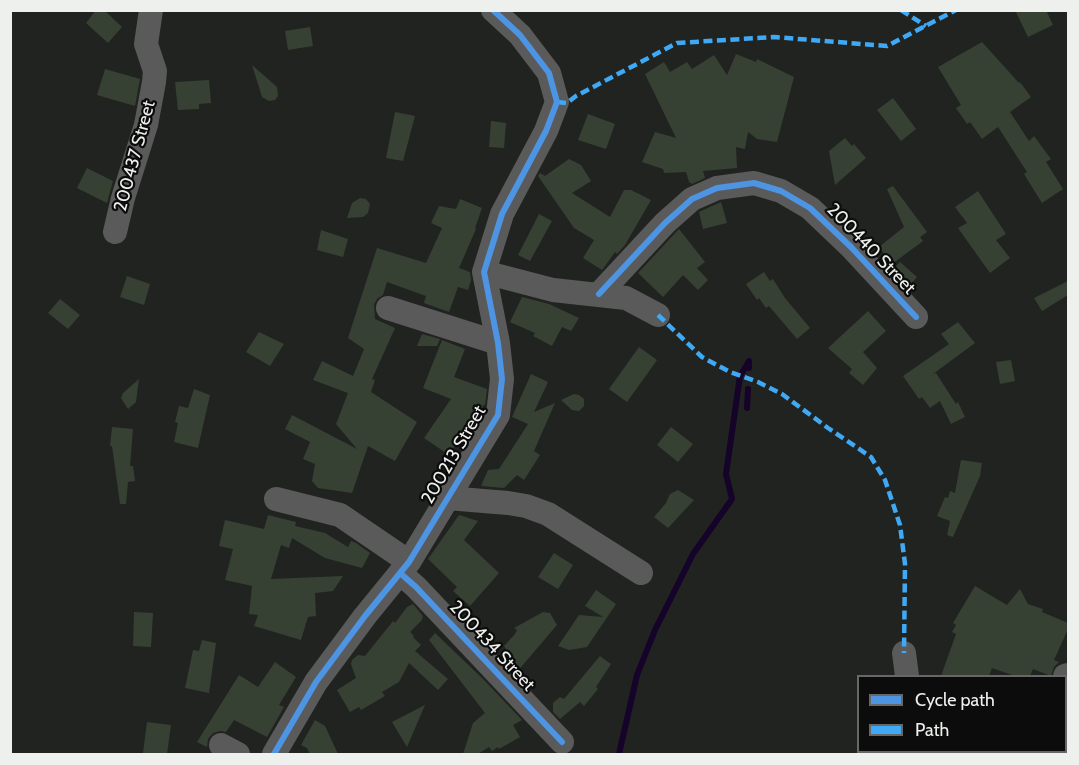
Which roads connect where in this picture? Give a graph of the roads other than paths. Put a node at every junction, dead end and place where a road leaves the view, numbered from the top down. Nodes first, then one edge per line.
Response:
1 (151, 10) edge
2 (493, 10) edge
3 (115, 232) dead end
4 (484, 272) junction
5 (599, 294) junction
6 (388, 308) dead end
7 (658, 315) dead end
8 (916, 317) dead end
9 (498, 343) junction
10 (447, 498) junction
11 (276, 499) dead end
12 (404, 567) junction
13 (640, 573) dead end
14 (562, 742) dead end
15 (274, 754) edge

1 - 3 street, 200437 Street
2 - 4 street, 200213 Street
4 - 5 street
4 - 9 street, 200213 Street
5 - 7 street
5 - 8 street, 200440 Street
6 - 9 street
9 - 10 street, 200213 Street
10 - 12 street, 200213 Street
10 - 13 street
11 - 12 street
12 - 14 street, 200434 Street
12 - 15 street, 200213 Street

